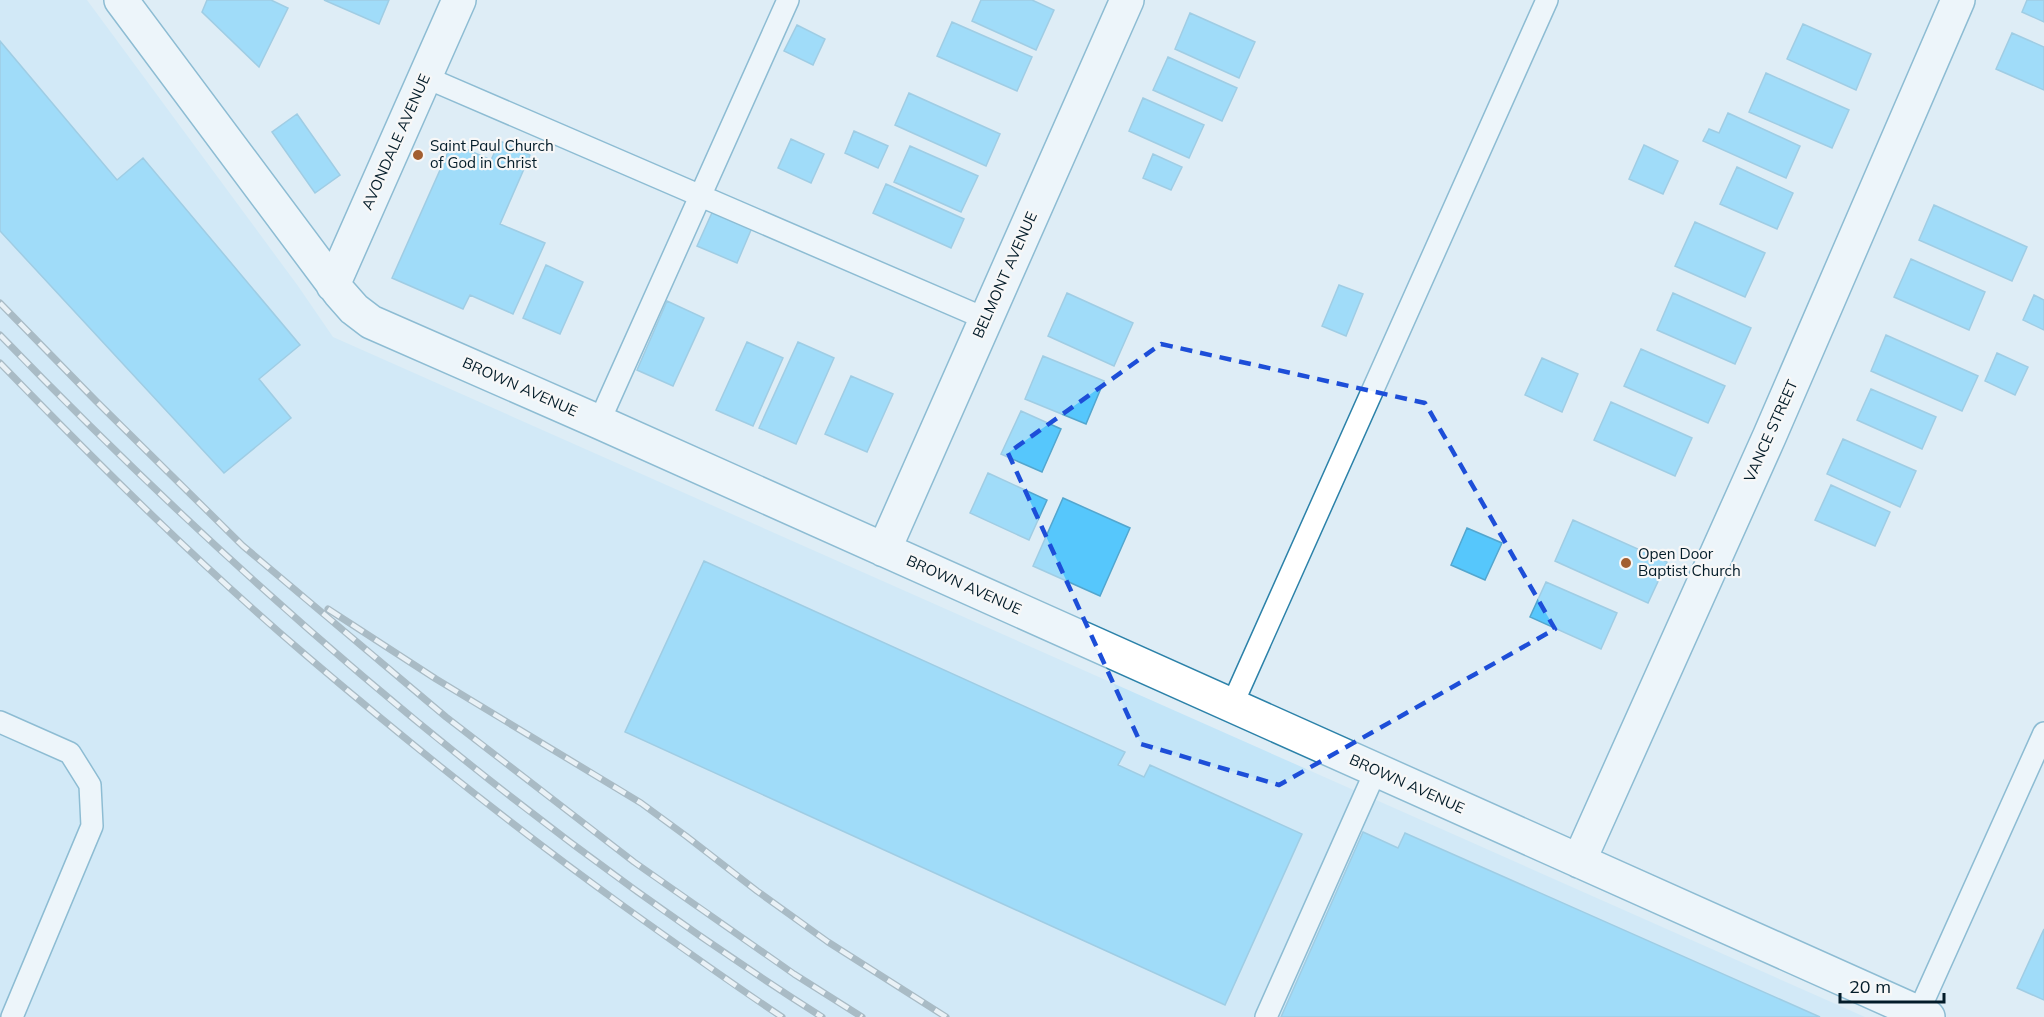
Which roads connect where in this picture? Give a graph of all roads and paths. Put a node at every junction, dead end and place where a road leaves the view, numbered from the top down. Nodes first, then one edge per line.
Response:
1 (459, 0) edge
2 (788, 0) edge
3 (1127, 0) edge
4 (1547, 0) edge
5 (1958, 0) edge
6 (127, 3) edge
7 (425, 77) junction
8 (701, 196) junction
9 (333, 285) junction
10 (986, 319) junction
11 (599, 422) junction
12 (884, 549) junction
13 (1232, 705) junction
14 (0, 722) edge
15 (2044, 733) edge
16 (1376, 770) junction
17 (1579, 861) junction
18 (1923, 1015) edge
19 (12, 1017) edge
20 (1266, 1017) edge

1 - 7 street, AVONDALE AVENUE
2 - 8 lane
3 - 10 street, BELMONT AVENUE
4 - 13 lane
5 - 17 street, VANCE STREET
6 - 9 street, BROWN AVENUE
7 - 8 lane
7 - 9 street, AVONDALE AVENUE
8 - 10 lane
8 - 11 lane
9 - 11 street, BROWN AVENUE
10 - 12 street, BELMONT AVENUE
11 - 12 street, BROWN AVENUE
12 - 13 street, BROWN AVENUE
13 - 16 street, BROWN AVENUE
14 - 19 lane
15 - 18 lane
16 - 17 street, BROWN AVENUE
16 - 20 lane
17 - 18 street, BROWN AVENUE

